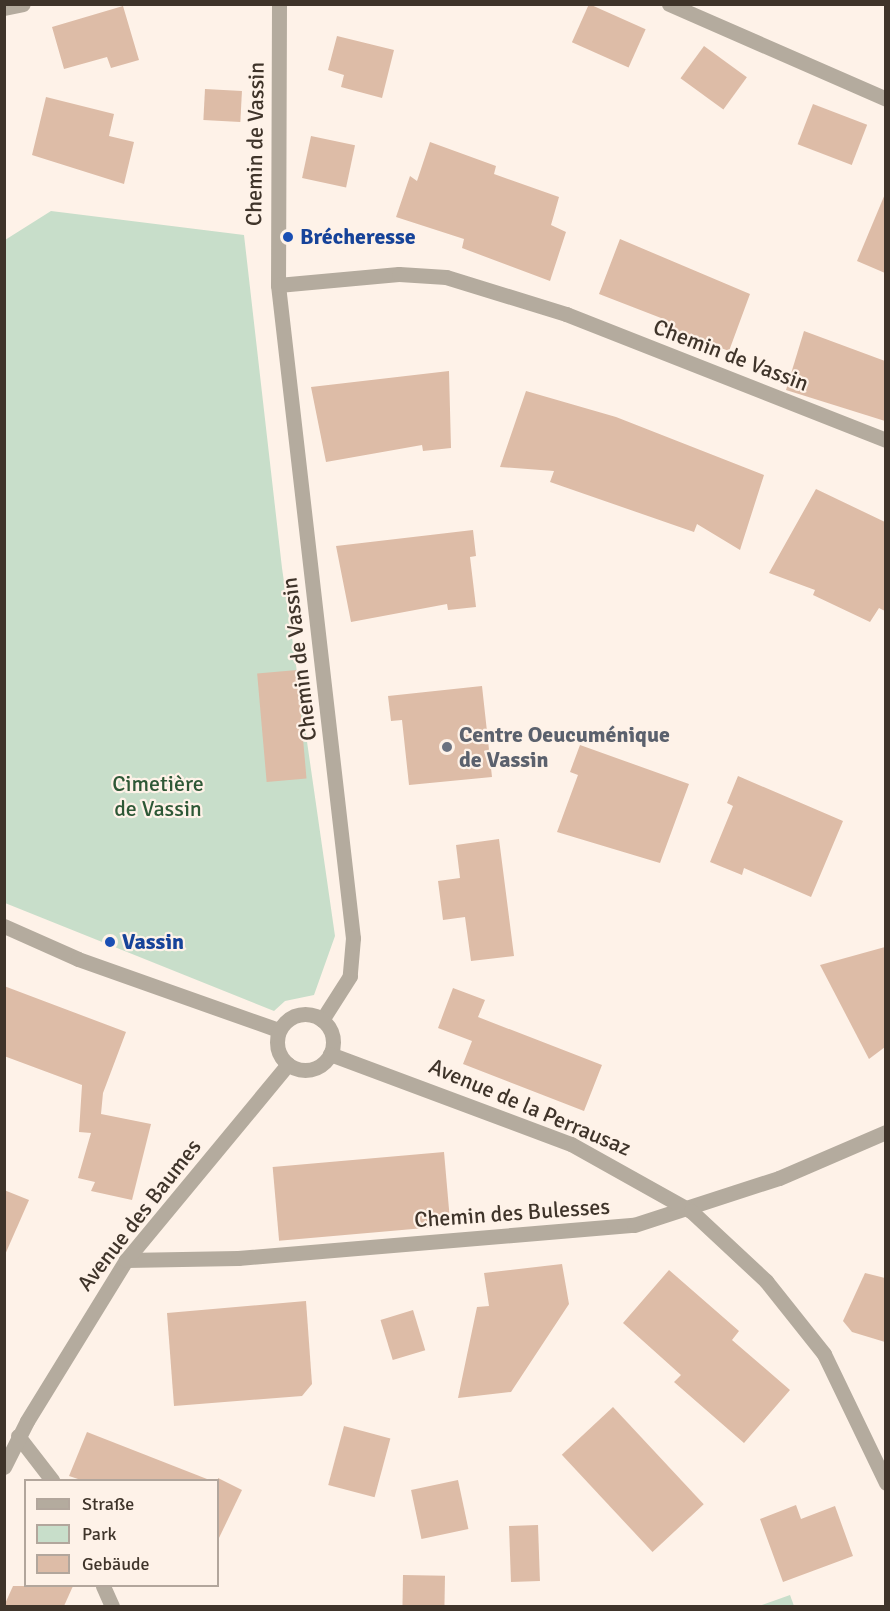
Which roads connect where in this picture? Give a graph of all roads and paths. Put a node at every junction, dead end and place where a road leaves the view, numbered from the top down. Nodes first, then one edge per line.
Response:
1 (23, 4) edge
2 (279, 4) edge
3 (669, 4) edge
4 (4, 8) edge
5 (885, 99) edge
6 (278, 285) junction
7 (885, 440) edge
8 (4, 926) edge
9 (322, 1020) junction
10 (279, 1030) junction
11 (330, 1054) junction
12 (288, 1064) junction
13 (885, 1132) edge
14 (691, 1210) junction
15 (126, 1260) junction
16 (18, 1436) junction
17 (7, 1457) edge
18 (51, 1479) edge
19 (885, 1483) edge
20 (103, 1587) edge
21 (112, 1606) edge

1 - 4 street
2 - 6 street, Chemin de Vassin
3 - 5 street
6 - 7 street, Chemin de Vassin
6 - 9 street, Chemin de Vassin
8 - 10 street
9 - 10 street
9 - 11 street
10 - 12 street
11 - 12 street
11 - 14 street, Avenue de la Perrausaz
12 - 15 street, Avenue des Baumes
13 - 14 street, Chemin des Bulesses
14 - 15 street, Chemin des Bulesses
14 - 19 street, Avenue de la Perrausaz
15 - 16 street, Avenue des Baumes
16 - 17 street, Avenue des Baumes
16 - 18 street
20 - 21 street

